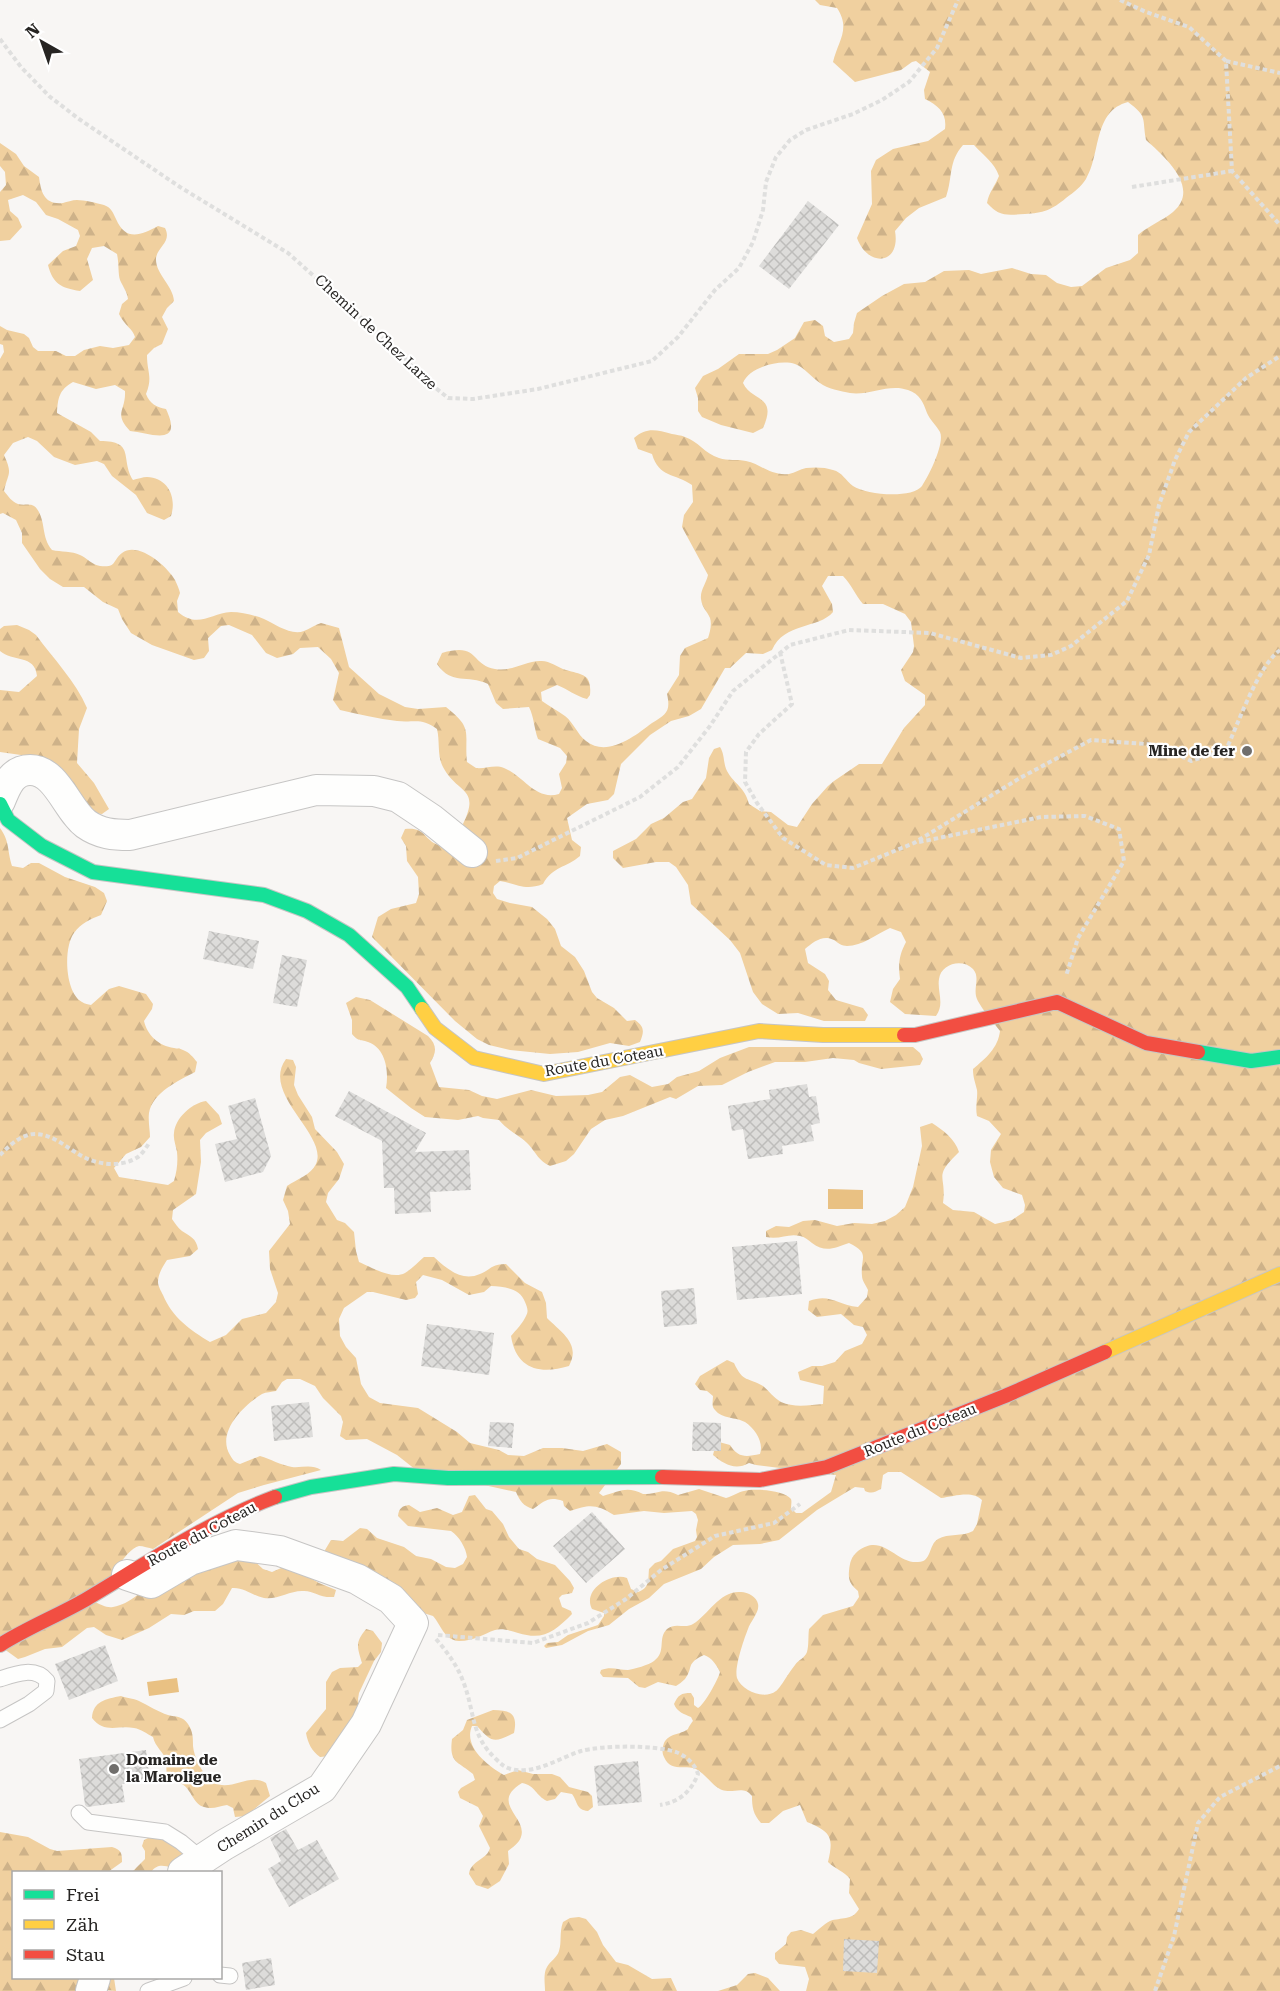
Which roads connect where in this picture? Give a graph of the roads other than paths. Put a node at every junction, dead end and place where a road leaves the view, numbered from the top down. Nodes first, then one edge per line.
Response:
1 (2, 789) edge
2 (472, 852) road end
3 (1280, 1057) edge
4 (1280, 1274) edge
5 (126, 1575) junction
6 (0, 1645) edge
7 (0, 1679) edge
8 (0, 1720) edge
9 (79, 1813) dead end
10 (192, 1867) edge
11 (179, 1979) edge
12 (148, 1991) edge

1 - 2 street, Route du Coteau
1 - 3 street, Route du Coteau
4 - 5 street, Route du Coteau
5 - 6 street, Route du Coteau
5 - 10 street, Chemin du Clou
7 - 8 lane
9 - 10 lane
11 - 12 lane

